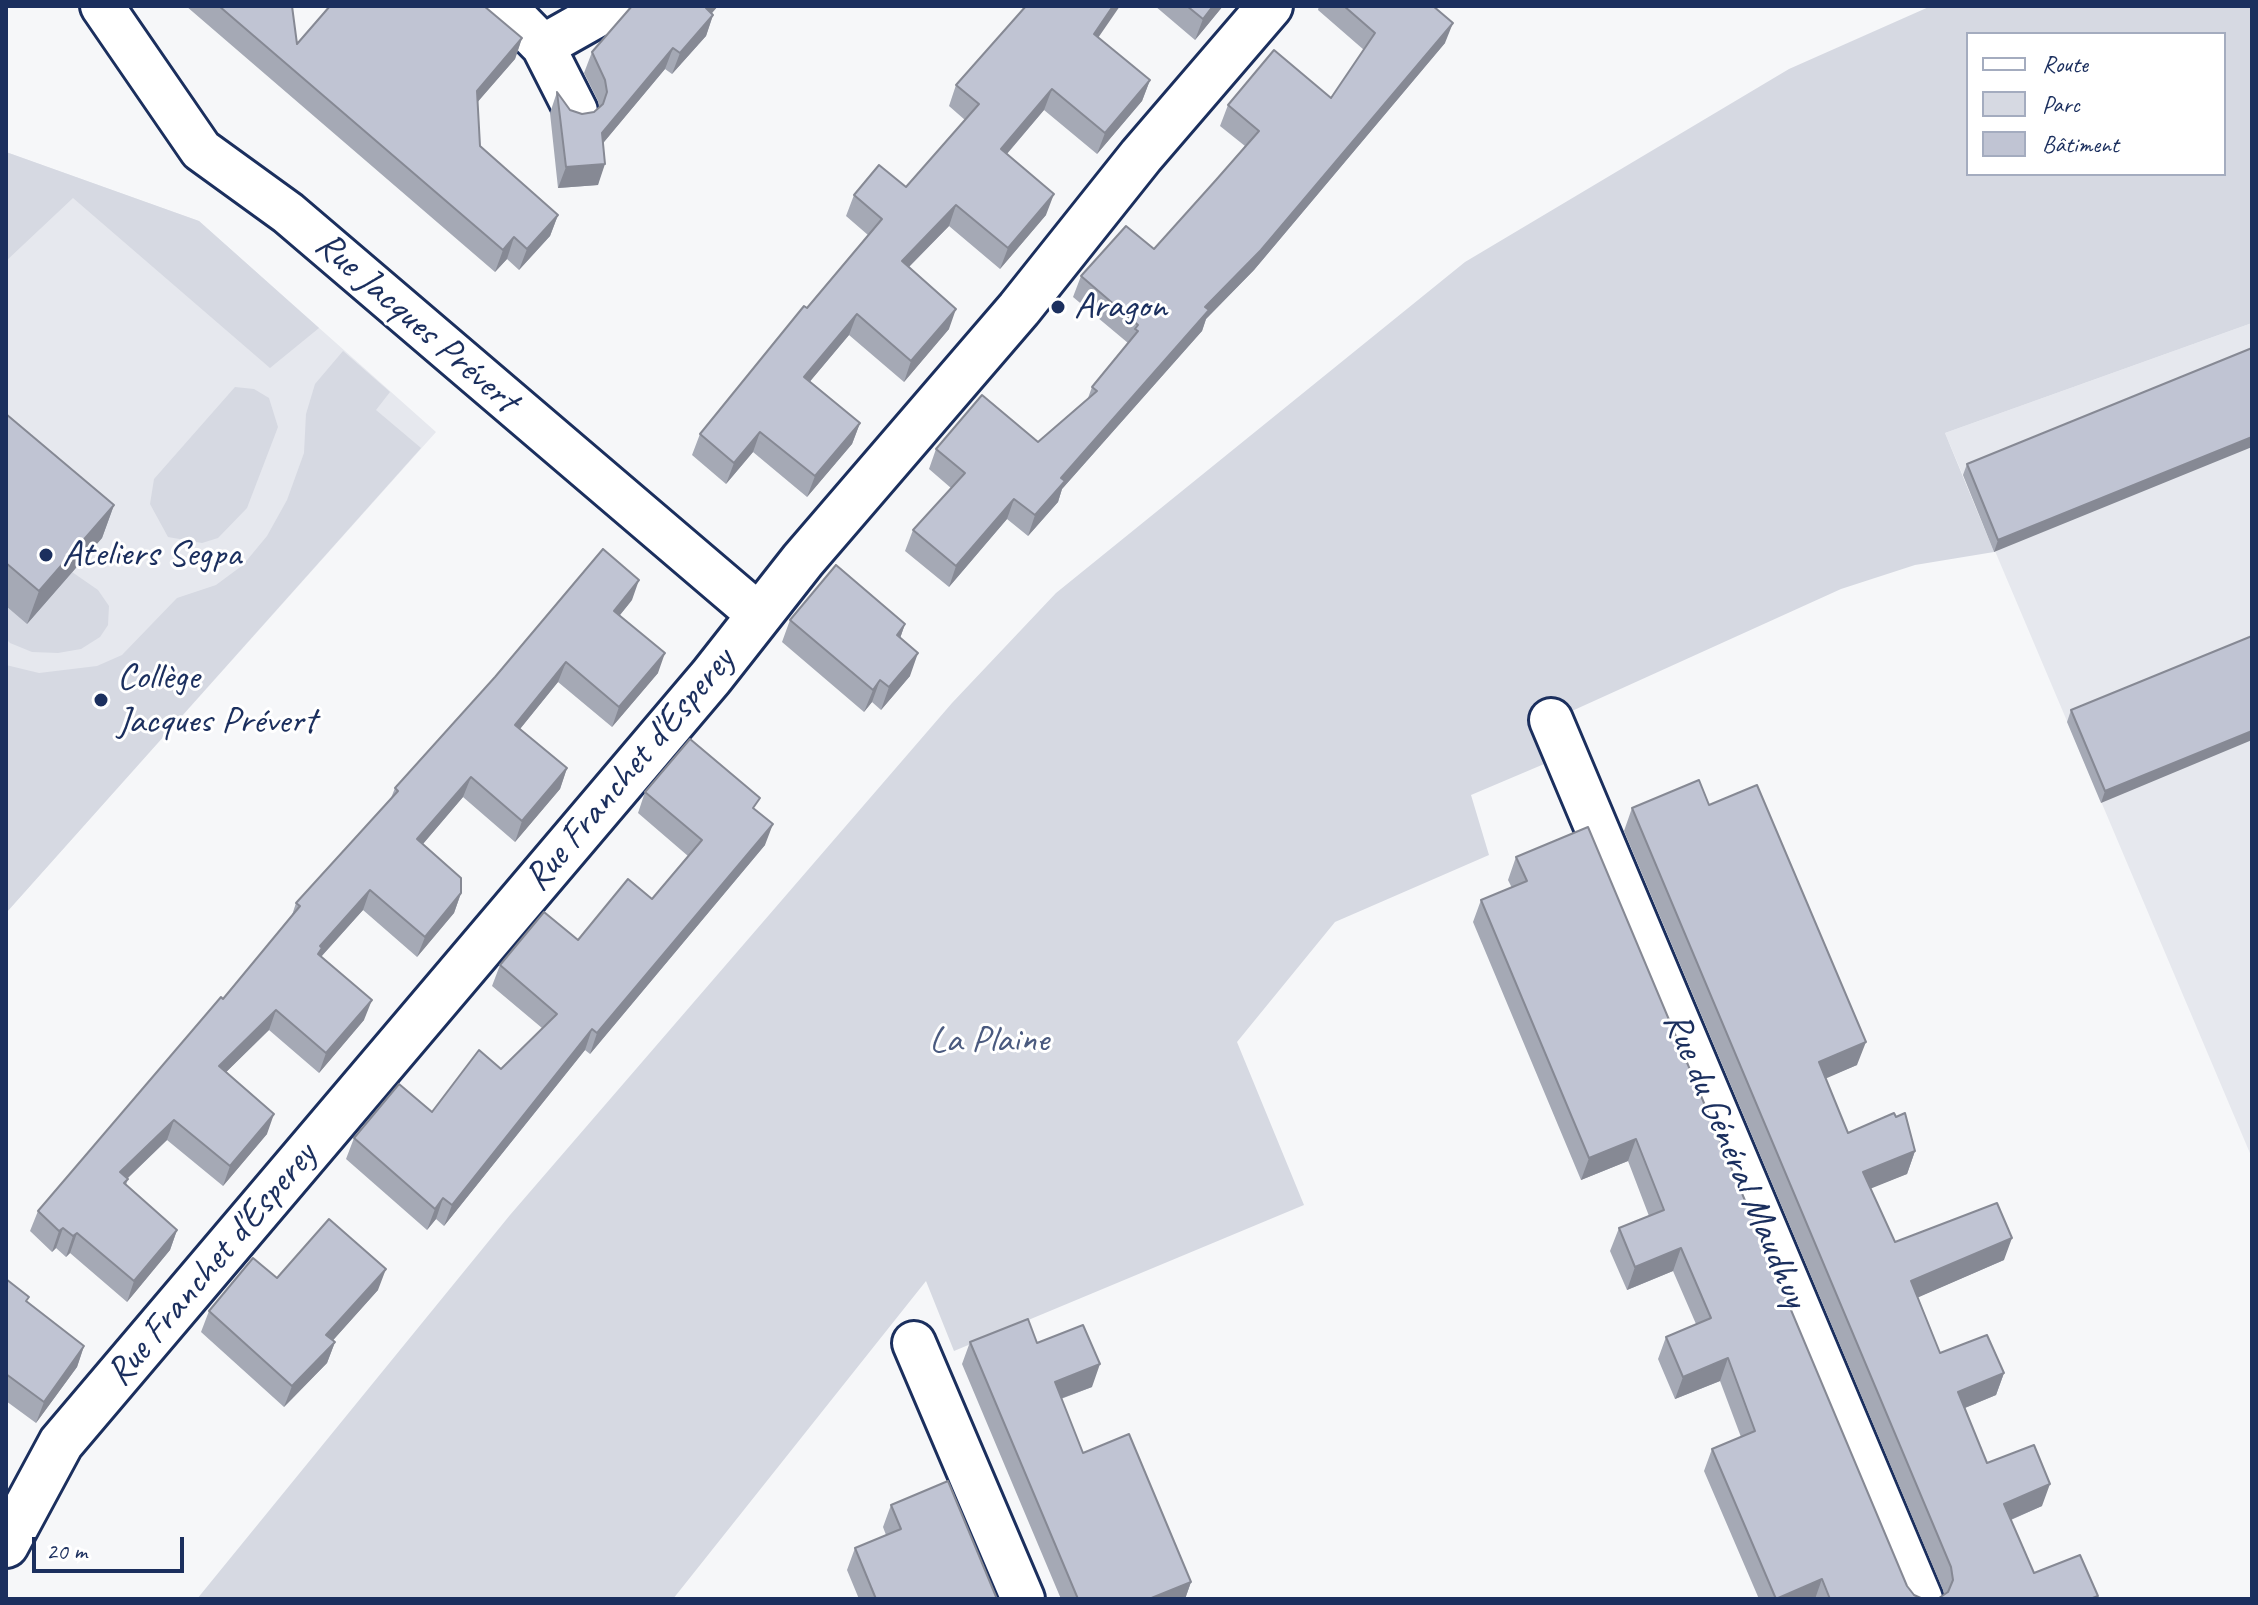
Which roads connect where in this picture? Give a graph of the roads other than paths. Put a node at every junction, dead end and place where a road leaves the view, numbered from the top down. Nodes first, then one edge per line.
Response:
1 (102, 6) edge
2 (504, 6) edge
3 (614, 6) edge
4 (1270, 6) edge
5 (543, 46) junction
6 (576, 111) edge
7 (759, 615) junction
8 (1551, 720) dead end
9 (914, 1343) dead end
10 (6, 1545) edge
11 (1023, 1599) edge
12 (1921, 1599) edge

1 - 7 street, Rue Jacques Prévert
2 - 5 street
3 - 5 street
4 - 7 street, Rue Franchet d'Esperey
5 - 6 street
7 - 10 street, Rue Franchet d'Esperey
8 - 12 street, Rue du Général Maudhuy
9 - 11 street

